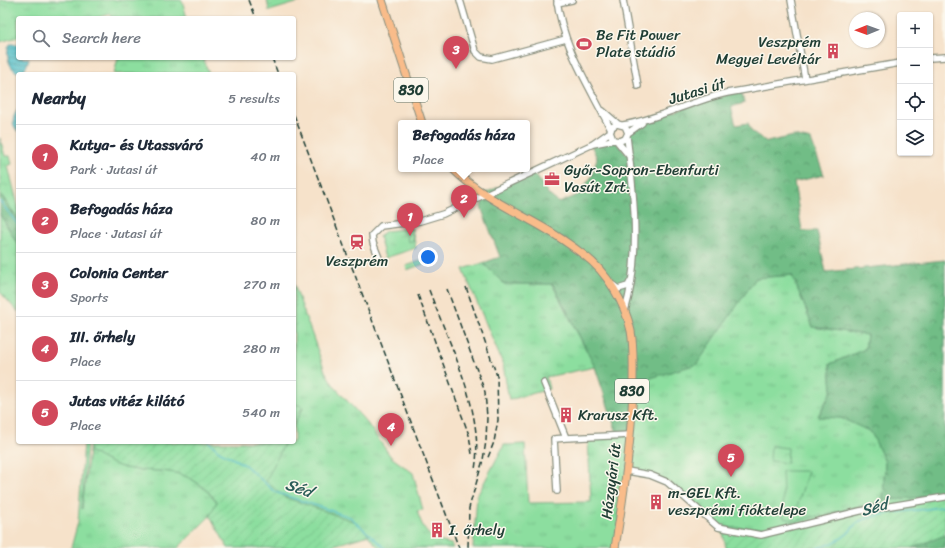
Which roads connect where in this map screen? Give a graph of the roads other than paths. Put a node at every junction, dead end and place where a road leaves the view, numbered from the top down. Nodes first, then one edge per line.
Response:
1 (382, 0) edge
2 (460, 0) edge
3 (572, 0) edge
4 (623, 0) edge
5 (792, 0) edge
6 (557, 2) edge
7 (566, 39) junction
8 (945, 57) edge
9 (933, 58) edge
10 (897, 64) edge
11 (805, 79) junction
12 (638, 86) dead end
13 (602, 110) junction
14 (421, 120) edge
15 (644, 121) junction
16 (620, 124) junction
17 (610, 131) junction
18 (627, 135) junction
19 (615, 140) junction
20 (593, 144) junction
21 (630, 158) junction
22 (457, 172) edge
23 (484, 195) junction
24 (378, 258) dead end
25 (633, 276) junction
26 (610, 282) junction
27 (624, 311) junction
28 (544, 383) dead end
29 (630, 435) junction
30 (566, 438) junction
31 (627, 471) junction
32 (557, 491) dead end
33 (945, 497) edge
34 (616, 548) edge

1 - 14 main road, 830
2 - 7 street
3 - 6 street
4 - 12 street
5 - 11 street
6 - 7 street
7 - 13 street
8 - 9 street
10 - 11 street, Jutasi út
11 - 15 street, Jutasi út
13 - 16 street
13 - 17 street
15 - 16 street, Jutasi út
15 - 18 street, Jutasi út
16 - 17 street, Jutasi út
16 - 18 street
17 - 19 street
17 - 20 street, Jutasi út
18 - 19 street, Jutasi út
18 - 21 street
19 - 20 street, Jutasi út
19 - 21 street
20 - 23 street, Jutasi út
21 - 25 street
22 - 23 main road, 830
23 - 24 street, Jutasi út
23 - 26 main road, 830
25 - 26 street
25 - 27 street
26 - 27 main road, 830
27 - 29 main road, Házgyári út / 830
28 - 30 street
29 - 30 street
29 - 31 main road, Házgyári út / 830
30 - 32 street
31 - 33 street
31 - 34 main road, Házgyári út / 830

